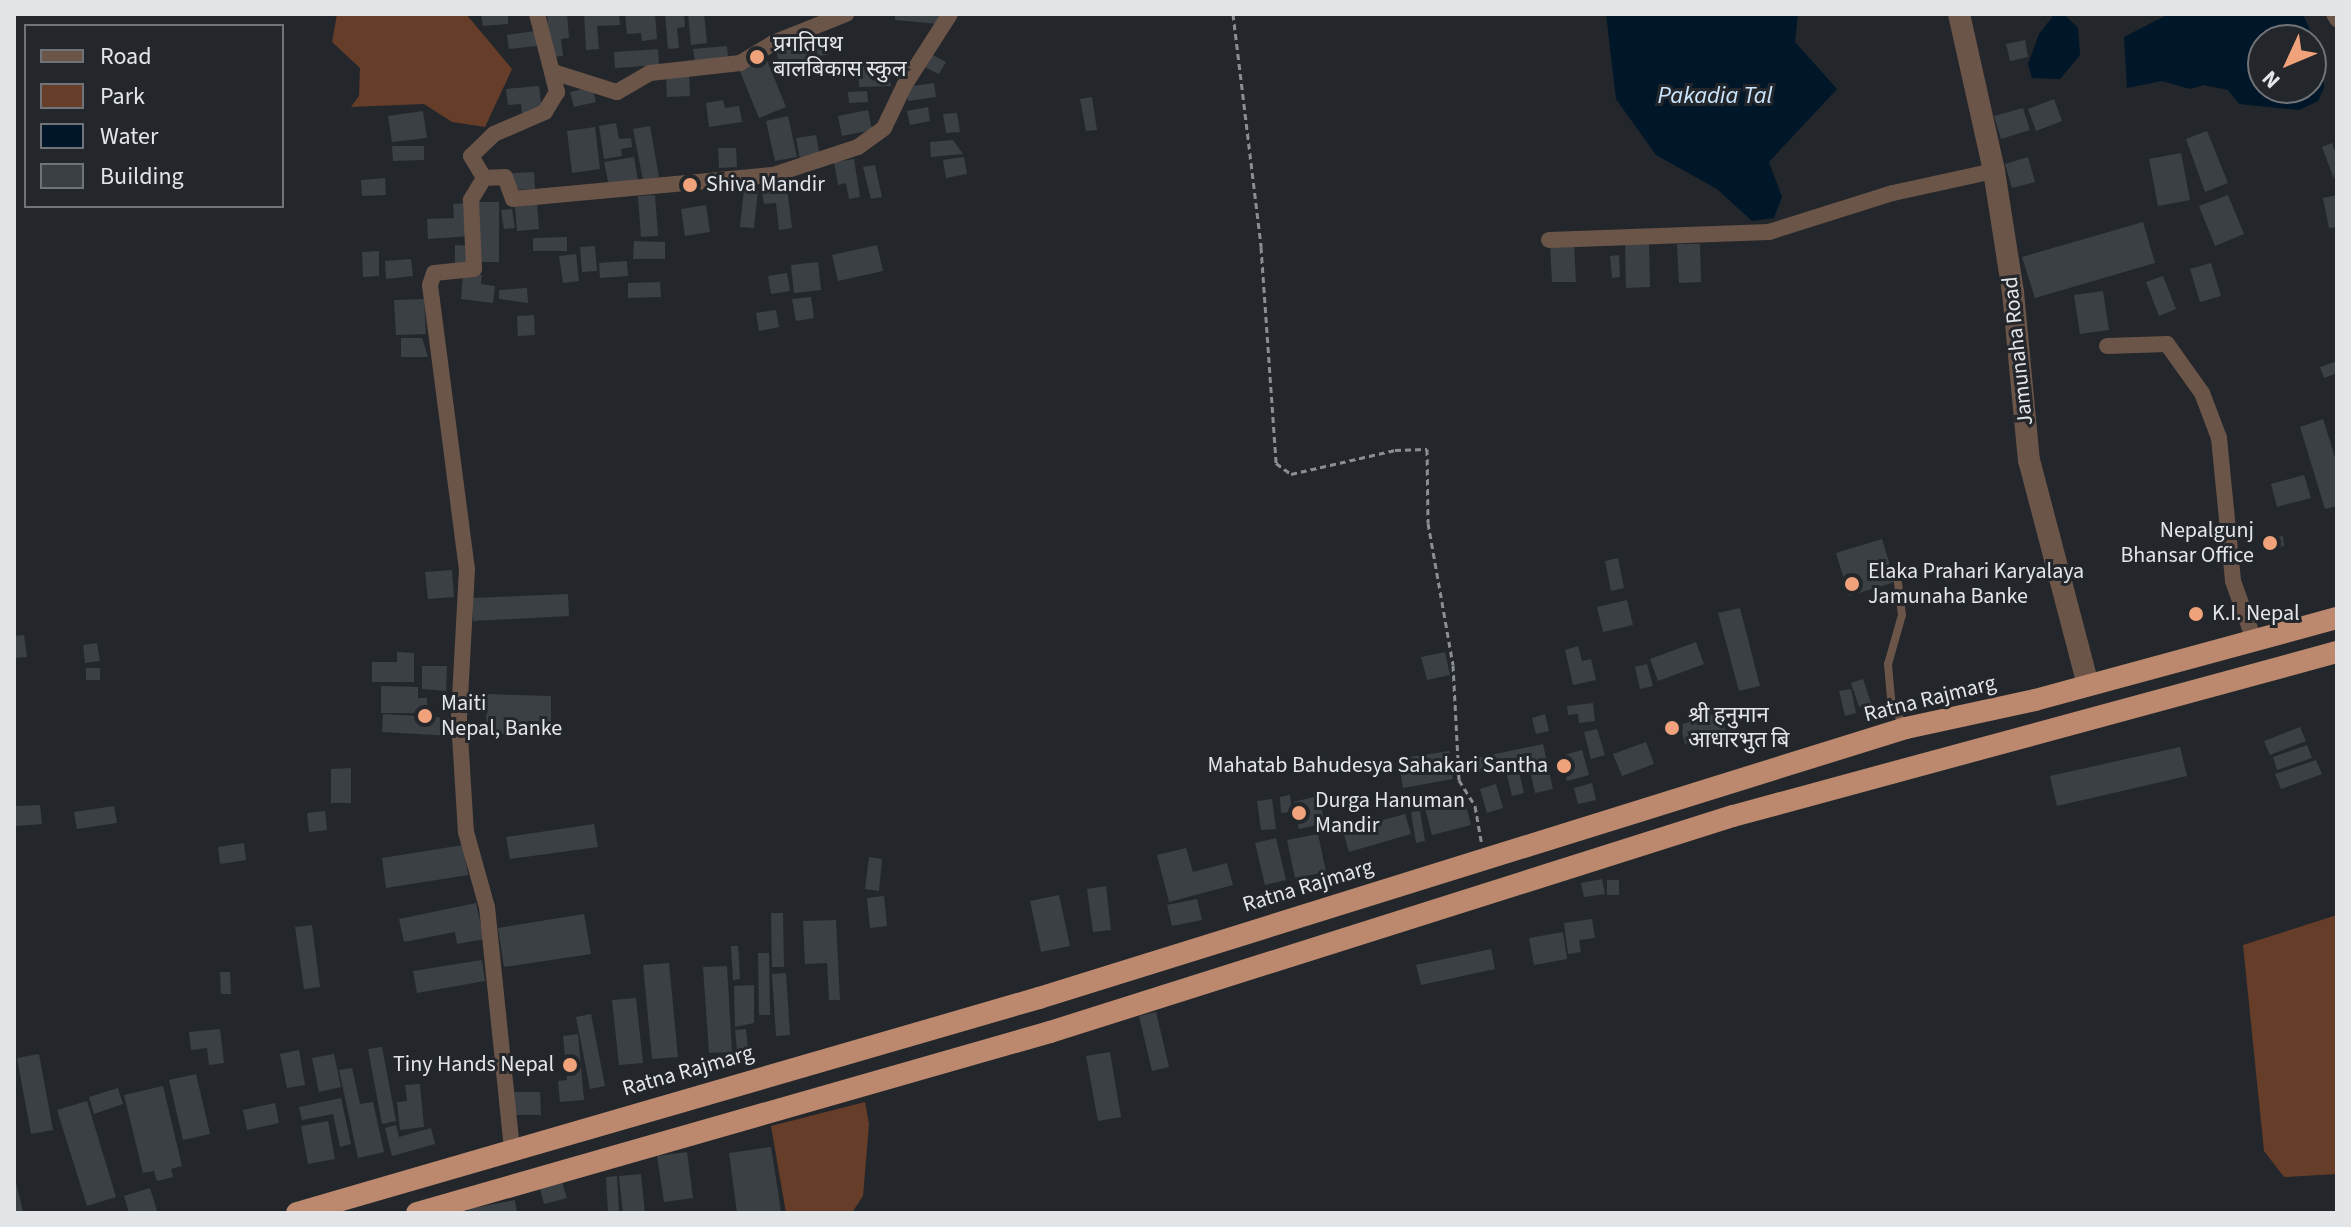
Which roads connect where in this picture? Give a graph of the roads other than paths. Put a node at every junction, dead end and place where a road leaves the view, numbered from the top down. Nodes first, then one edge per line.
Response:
1 (537, 14) edge
2 (846, 14) edge
3 (950, 14) edge
4 (1959, 14) edge
5 (553, 72) junction
6 (1994, 171) junction
7 (484, 178) junction
8 (1549, 240) dead end
9 (2107, 346) dead end
10 (1897, 575) dead end
11 (2337, 618) edge
12 (2254, 640) junction
13 (2337, 652) edge
14 (2088, 685) junction
15 (1906, 728) junction
16 (512, 1149) junction
17 (430, 1211) edge
18 (297, 1213) edge

1 - 5 street
2 - 5 street
3 - 7 street
4 - 6 street, Jamunaha Road
5 - 7 street
6 - 8 street
6 - 14 street, Jamunaha Road
7 - 16 street
9 - 12 street
10 - 15 lane
11 - 12 highway, Ratna Rajmarg
12 - 14 highway, Ratna Rajmarg
13 - 17 highway
14 - 15 highway, Ratna Rajmarg
15 - 16 highway, Ratna Rajmarg
16 - 18 highway, Ratna Rajmarg

